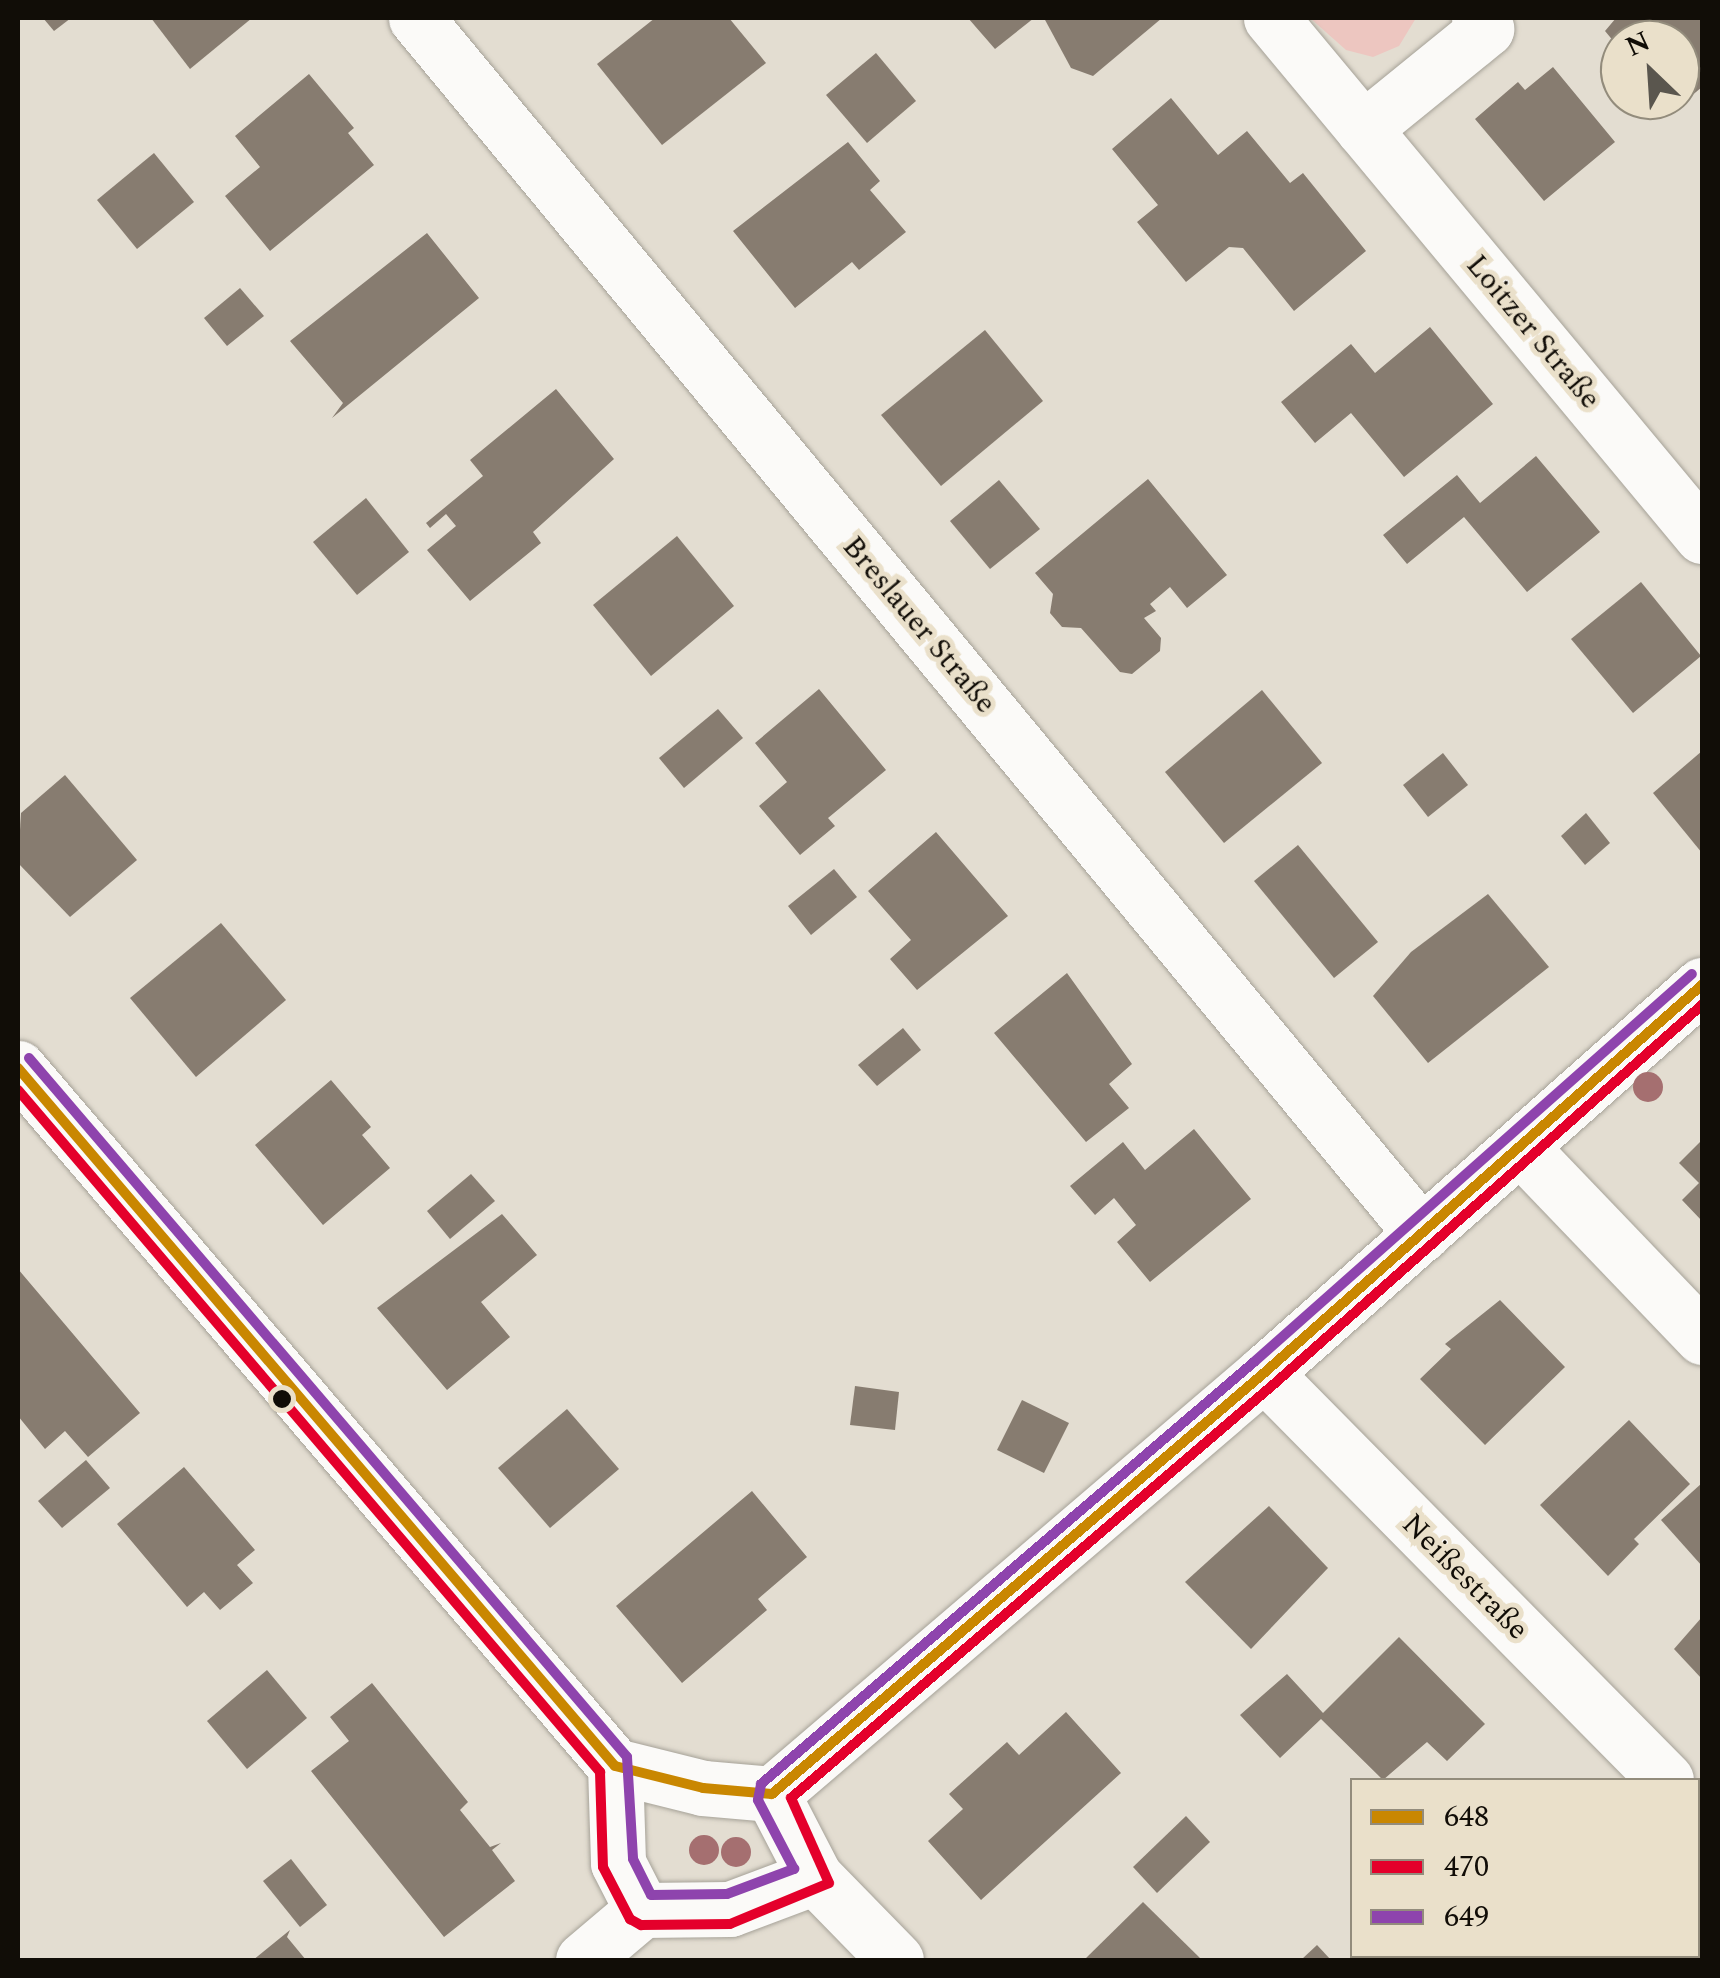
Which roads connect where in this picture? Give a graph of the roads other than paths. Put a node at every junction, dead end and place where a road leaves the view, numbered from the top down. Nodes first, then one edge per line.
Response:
1 (416, 18) edge
2 (1271, 18) edge
3 (1488, 21) edge
4 (1363, 129) junction
5 (1702, 536) edge
6 (1702, 984) edge
7 (18, 1068) edge
8 (1520, 1148) junction
9 (1422, 1234) junction
10 (1702, 1336) edge
11 (1264, 1373) junction
12 (615, 1766) junction
13 (1664, 1778) edge
14 (772, 1794) junction
15 (815, 1877) junction
16 (642, 1910) junction
17 (583, 1960) edge
18 (896, 1960) edge

1 - 9 street, Breslauer Straße
2 - 4 street, Loitzer Straße
3 - 4 street
4 - 5 street, Loitzer Straße
6 - 8 street
7 - 12 street
8 - 9 street
8 - 10 street
9 - 11 street
11 - 13 street, Neißestraße
11 - 14 street
12 - 14 street
12 - 16 street
14 - 15 street
15 - 16 street
15 - 18 street
16 - 17 street

